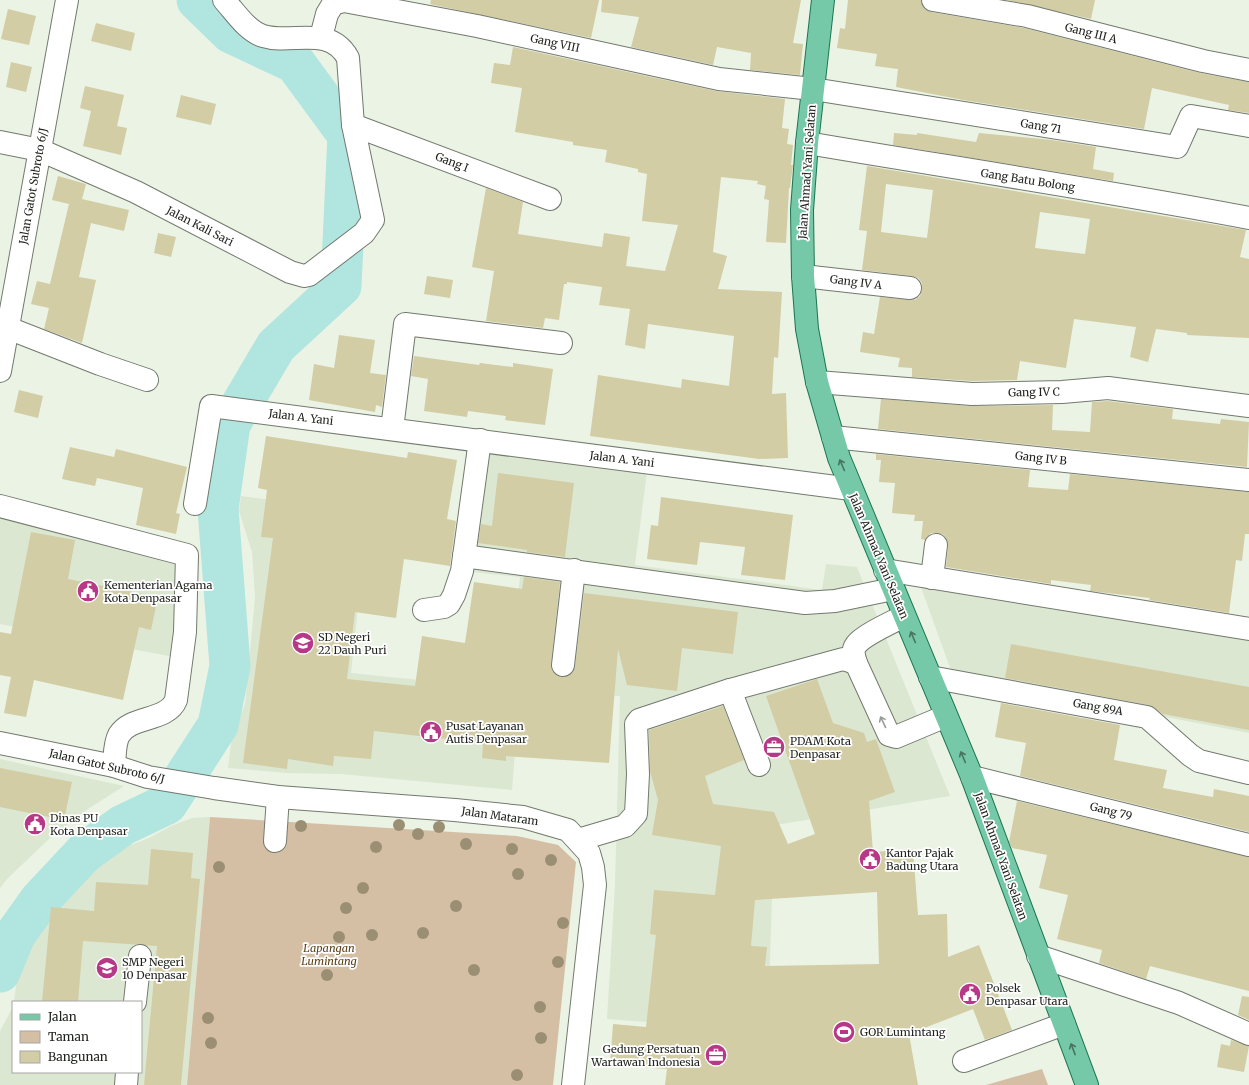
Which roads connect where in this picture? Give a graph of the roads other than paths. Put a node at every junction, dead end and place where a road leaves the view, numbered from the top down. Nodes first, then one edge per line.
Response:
1 (67, 0) edge
2 (224, 0) edge
3 (823, 0) edge
4 (933, 0) edge
5 (321, 37) junction
6 (1249, 70) edge
7 (814, 89) junction
8 (353, 125) junction
9 (1249, 126) edge
10 (0, 142) edge
11 (808, 143) junction
12 (40, 150) junction
13 (550, 200) dead end
14 (1249, 218) edge
15 (803, 276) junction
16 (910, 288) dead end
17 (6, 317) edge
18 (561, 343) dead end
19 (0, 371) edge
20 (147, 380) dead end
21 (817, 382) junction
22 (1249, 406) edge
23 (392, 429) junction
24 (833, 436) junction
25 (480, 440) junction
26 (1249, 480) edge
27 (851, 489) junction
28 (195, 504) dead end
29 (0, 506) edge
30 (936, 545) dead end
31 (464, 556) junction
32 (574, 570) junction
33 (932, 578) junction
34 (889, 580) junction
35 (424, 610) dead end
36 (904, 616) junction
37 (1249, 629) edge
38 (856, 663) junction
39 (563, 665) dead end
40 (930, 678) junction
41 (730, 690) junction
42 (946, 716) junction
43 (0, 743) edge
44 (759, 765) dead end
45 (114, 766) junction
46 (1249, 773) edge
47 (972, 777) junction
48 (214, 788) joint
49 (278, 797) junction
50 (578, 840) junction
51 (275, 841) dead end
52 (1249, 844) edge
53 (140, 956) dead end
54 (1038, 956) junction
55 (135, 1001) edge
56 (1064, 1024) junction
57 (1249, 1034) edge
58 (964, 1061) dead end
59 (127, 1073) edge
60 (126, 1085) edge
61 (573, 1085) edge
62 (1087, 1085) edge

1 - 12 street, Jalan Gatot Subroto 6/J
2 - 5 street
3 - 7 main road, Jalan Ahmad Yani Selatan
4 - 6 street, Gang III A
5 - 7 street, Gang VIII
5 - 8 street, Jalan Kali Sari
7 - 9 street, Gang 71
7 - 11 main road, Jalan Ahmad Yani Selatan
8 - 12 street, Jalan Kali Sari
8 - 13 street, Gang I
10 - 12 street, Jalan Kali Sari
11 - 14 street, Gang Batu Bolong
11 - 15 main road, Jalan Ahmad Yani Selatan
12 - 17 street, Jalan Gatot Subroto 6/J
15 - 16 street, Gang IV A
15 - 21 main road, Jalan Ahmad Yani Selatan
17 - 19 street, Jalan Gatot Subroto 6/J
17 - 20 street
18 - 23 street
21 - 22 street, Gang IV C
21 - 24 main road, Jalan Ahmad Yani Selatan
23 - 25 street, Jalan A. Yani
23 - 28 street, Jalan A. Yani
24 - 26 street, Gang IV B
27 -> 24 main road, Jalan Ahmad Yani Selatan
25 - 27 street, Jalan A. Yani
25 - 31 street
27 - 34 main road, Jalan Ahmad Yani Selatan
29 - 45 street
30 - 33 street
31 - 32 street
31 - 35 street
32 - 34 street
32 - 39 street
33 - 34 street
33 - 37 street
34 - 36 main road, Jalan Ahmad Yani Selatan
36 - 38 street
40 -> 36 main road, Jalan Ahmad Yani Selatan
38 - 41 street
42 -> 38 street
40 - 42 main road, Jalan Ahmad Yani Selatan
40 - 46 street, Gang 89A
41 - 44 street
41 - 50 street
47 -> 42 main road, Jalan Ahmad Yani Selatan
43 - 45 street, Jalan Gatot Subroto 6/J
45 - 48 street, Jalan Gatot Subroto 6/J
47 - 52 street, Gang 79
47 - 54 main road, Jalan Ahmad Yani Selatan
48 - 49 street, Jalan Mataram
49 - 50 street, Jalan Mataram
49 - 51 street
50 - 61 street, Jalan Mataram
53 - 55 street
54 - 56 main road, Jalan Ahmad Yani Selatan
54 - 57 street
56 - 58 street
62 -> 56 main road, Jalan Ahmad Yani Selatan
59 - 60 street

